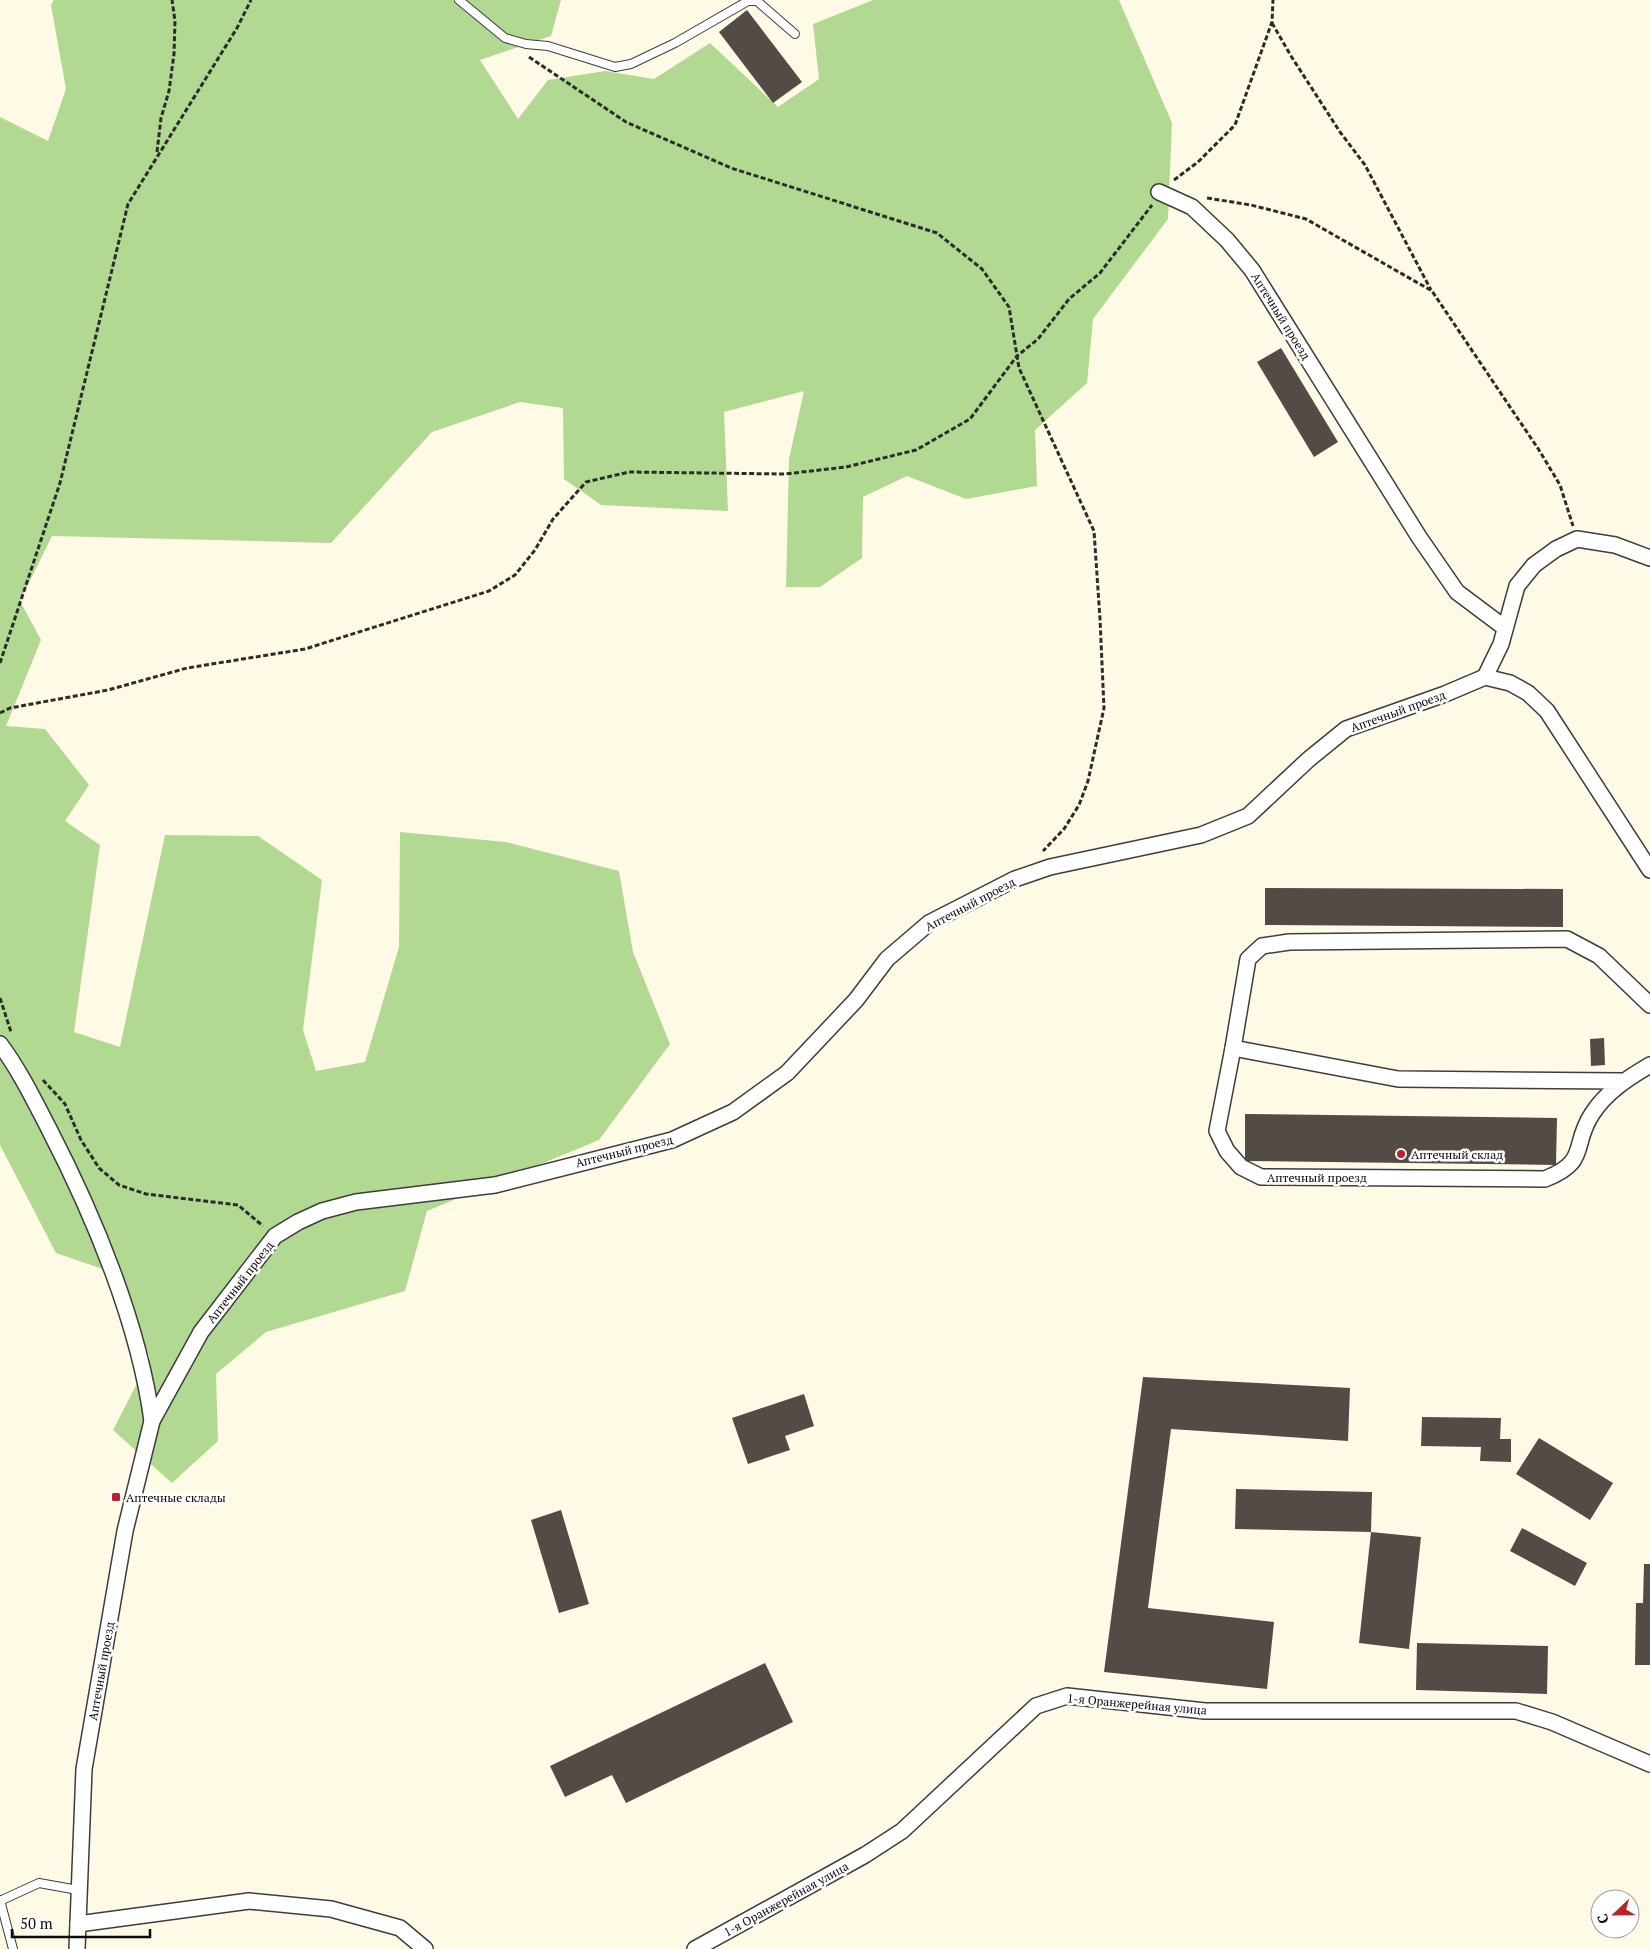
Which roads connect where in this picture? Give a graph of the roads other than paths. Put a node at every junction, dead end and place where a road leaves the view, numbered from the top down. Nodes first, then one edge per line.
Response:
1 (459, 0) edge
2 (795, 34) dead end
3 (1159, 192) road end
4 (1650, 558) edge
5 (1506, 628) junction
6 (1485, 677) junction
7 (1650, 870) edge
8 (1650, 1005) edge
9 (6, 1040) edge
10 (1233, 1048) junction
11 (1650, 1065) edge
12 (1621, 1081) junction
13 (152, 1421) junction
14 (1650, 1764) edge
15 (78, 1890) junction
16 (1, 1900) edge
17 (78, 1924) junction
18 (13, 1949) edge
19 (77, 1949) edge
20 (425, 1949) edge
21 (695, 1949) edge

1 - 2 lane
3 - 5 street, Аптечный проезд
4 - 5 street
5 - 6 street
6 - 7 street
6 - 13 street, Аптечный проезд
8 - 10 street
9 - 13 street
10 - 12 street, Аптечный проезд
10 - 12 street, Аптечный проезд
11 - 12 street, Аптечный проезд
13 - 15 street, Аптечный проезд
14 - 21 street, 1-я Оранжерейная улица
15 - 16 lane
15 - 17 street, Аптечный проезд
16 - 18 lane
17 - 19 street, Аптечный проезд
17 - 20 street

